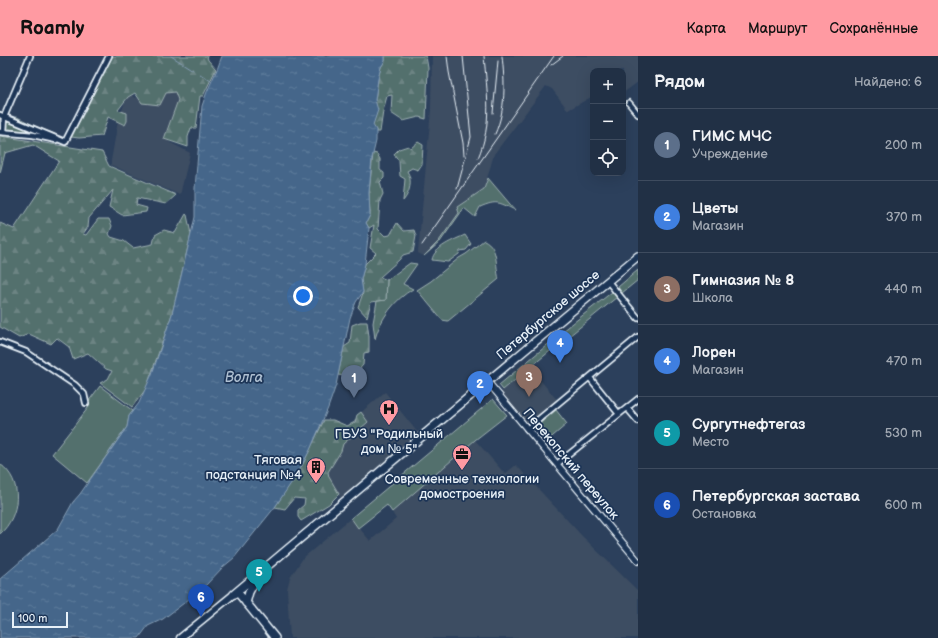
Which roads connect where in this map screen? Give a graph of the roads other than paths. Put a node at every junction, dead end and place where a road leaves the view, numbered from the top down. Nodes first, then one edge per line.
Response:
1 (30, 56) edge
2 (109, 56) edge
3 (629, 103) dead end
4 (638, 114) edge
5 (2, 116) edge
6 (2, 132) edge
7 (65, 142) junction
8 (638, 256) edge
9 (638, 261) edge
10 (610, 284) junction
11 (638, 318) edge
12 (638, 337) edge
13 (0, 342) edge
14 (590, 378) junction
15 (488, 383) junction
16 (638, 398) edge
17 (86, 403) dead end
18 (627, 408) junction
19 (619, 414) junction
20 (638, 421) edge
21 (527, 429) junction
22 (424, 437) junction
23 (557, 464) junction
24 (638, 561) edge
25 (255, 581) junction
26 (236, 595) junction
27 (246, 603) junction
28 (180, 638) edge
29 (186, 638) edge
30 (270, 638) edge
31 (274, 638) edge

1 - 5 street
2 - 7 street
3 - 4 street
5 - 6 street
5 - 7 street
6 - 7 street
8 - 15 main road, Петербургское шоссе
9 - 10 main road, Петербургское шоссе
10 - 11 street
10 - 15 main road, Петербургское шоссе
12 - 14 street
13 - 17 street
14 - 19 street
14 - 21 street
15 - 21 street, Перекопский переулок
15 - 22 main road, Петербургское шоссе
16 - 18 street
18 - 19 street
18 - 20 street
19 - 23 street
21 - 23 street, Перекопский переулок
22 - 25 main road, Петербургское шоссе
22 - 26 main road, Петербургское шоссе
23 - 24 street, Перекопский переулок
25 - 26 main road, Петербургское шоссе
25 - 27 main road
26 - 27 main road
26 - 28 main road
26 - 29 main road
26 - 30 main road
27 - 31 main road

